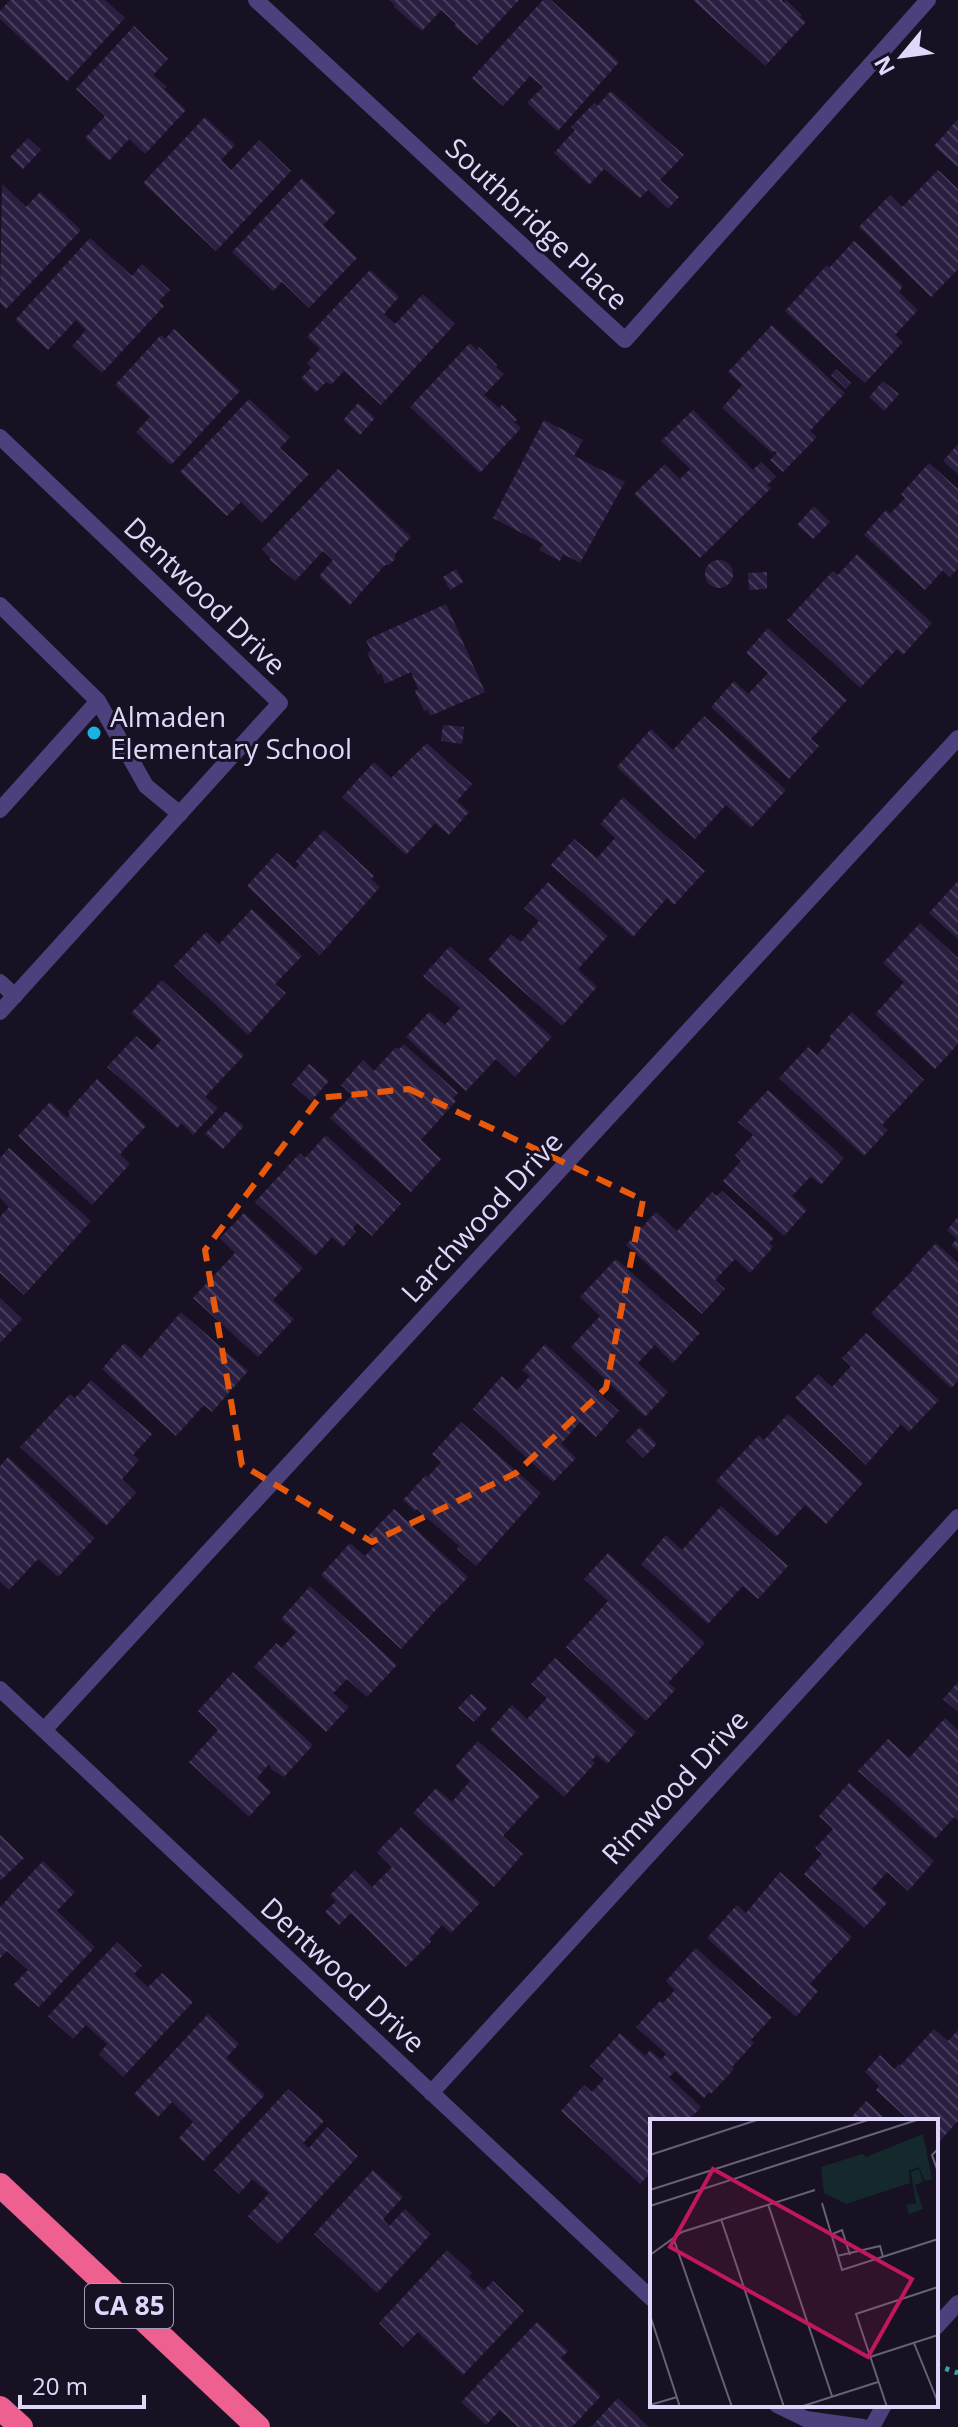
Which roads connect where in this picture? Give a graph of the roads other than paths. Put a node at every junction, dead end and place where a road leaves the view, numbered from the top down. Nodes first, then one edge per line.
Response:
1 (256, 0) edge
2 (928, 0) edge
3 (0, 437) edge
4 (0, 605) edge
5 (98, 701) junction
6 (958, 738) edge
7 (0, 810) edge
8 (180, 814) junction
9 (0, 982) edge
10 (15, 996) junction
11 (0, 1012) edge
12 (958, 1517) edge
13 (0, 1689) edge
14 (44, 1730) junction
15 (431, 2093) junction
16 (0, 2185) edge
17 (650, 2297) edge
18 (958, 2303) edge
19 (938, 2325) edge
20 (781, 2407) edge
21 (883, 2407) edge
22 (0, 2408) edge
23 (21, 2427) edge
24 (258, 2427) edge
25 (863, 2427) edge
26 (872, 2427) edge

1 - 2 street, Southbridge Place
3 - 8 street, Dentwood Drive
4 - 5 street
5 - 7 street
5 - 8 street
6 - 14 street, Larchwood Drive
8 - 10 street, Dentwood Drive
9 - 10 street
10 - 11 street, Dentwood Drive
12 - 15 street, Rimwood Drive
13 - 14 street, Dentwood Drive
14 - 15 street, Dentwood Drive
15 - 17 street, Dentwood Drive
16 - 24 highway, CA 85
18 - 19 street
20 - 25 street
21 - 26 street
22 - 23 highway

